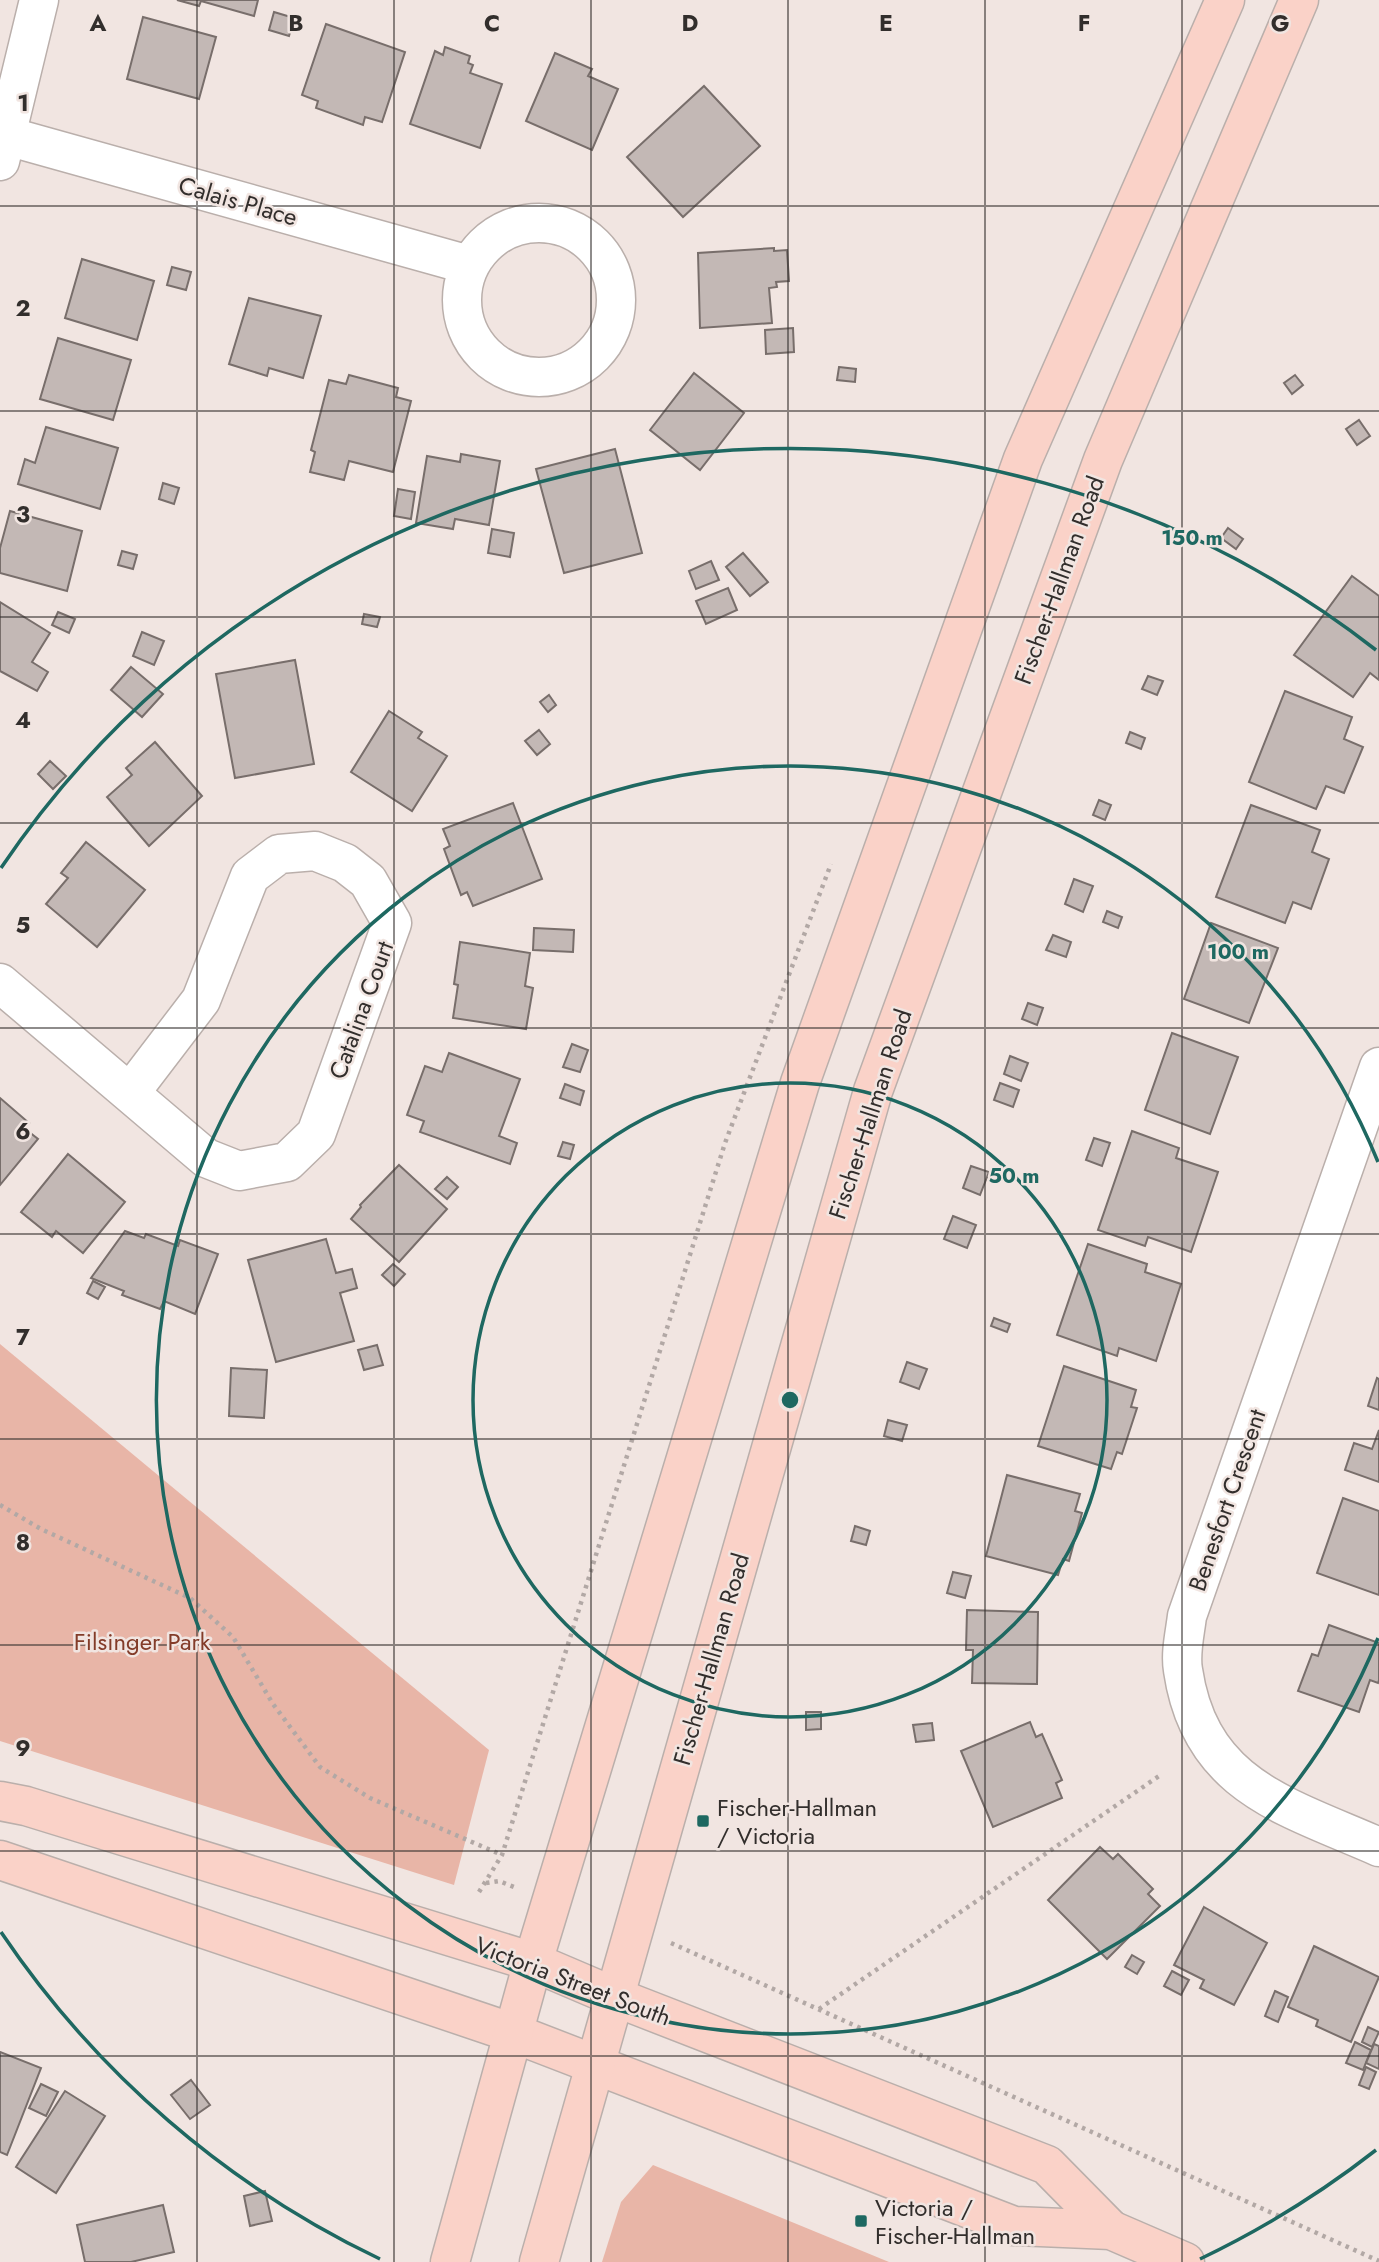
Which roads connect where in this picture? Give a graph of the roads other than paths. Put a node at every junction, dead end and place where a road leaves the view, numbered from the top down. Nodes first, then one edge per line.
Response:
1 (39, 0) edge
2 (1225, 0) edge
3 (1298, 0) edge
4 (4, 149) edge
5 (469, 265) junction
6 (0, 983) edge
7 (1379, 1067) edge
8 (130, 1093) junction
9 (0, 1801) edge
10 (1379, 1847) edge
11 (0, 1860) edge
12 (533, 1962) junction
13 (615, 1997) junction
14 (513, 2033) junction
15 (595, 2064) junction
16 (1111, 2230) junction
17 (450, 2262) edge
18 (539, 2262) edge
19 (1185, 2262) edge

1 - 4 street
2 - 12 main road
3 - 13 main road, Fischer-Hallman Road
4 - 5 street, Calais Place
5 - 5 street
6 - 8 street, Catalina Court
7 - 10 street, Benesfort Crescent
8 - 8 street, Catalina Court
9 - 12 main road, Victoria Street South
11 - 14 main road, Victoria Street South
12 - 13 main road, Victoria Street South
12 - 14 main road
13 - 15 main road, Fischer-Hallman Road
13 - 16 main road, Victoria Street South
14 - 15 main road, Victoria Street South
14 - 17 main road
15 - 16 main road, Victoria Street South
15 - 18 main road, Fischer-Hallman Road
16 - 19 main road, Victoria Street South

